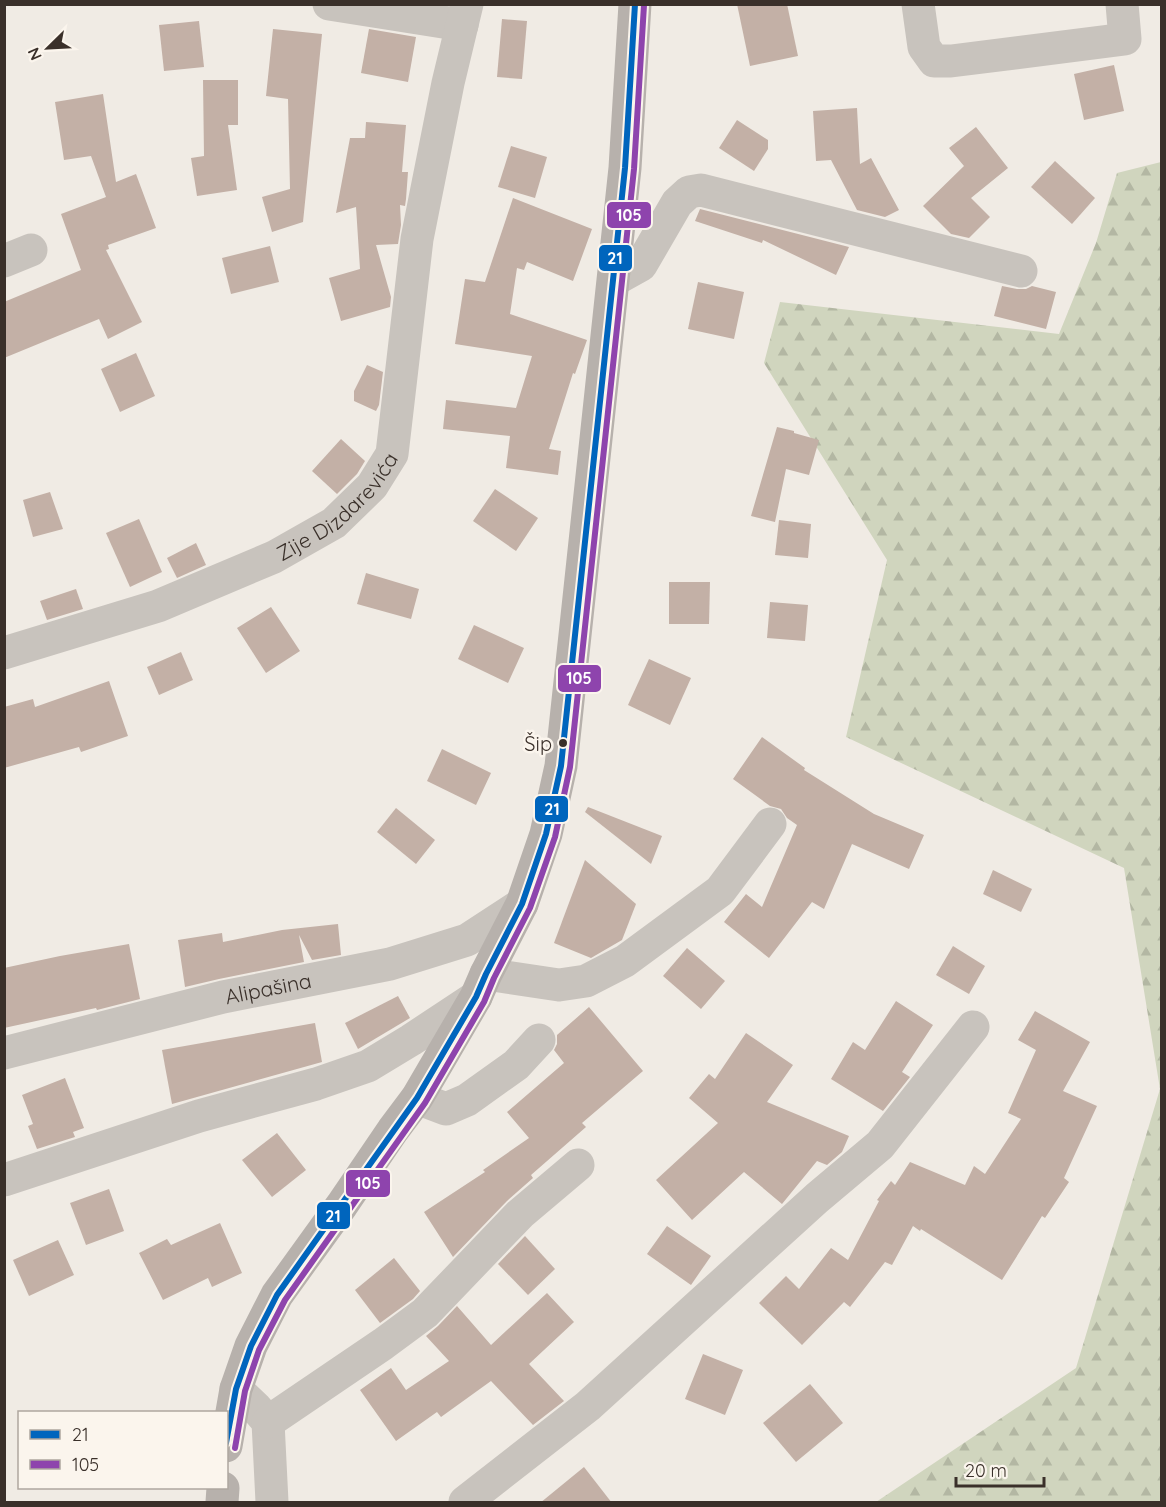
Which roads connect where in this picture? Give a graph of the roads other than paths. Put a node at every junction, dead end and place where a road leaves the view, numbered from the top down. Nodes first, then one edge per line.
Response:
1 (329, 4) edge
2 (635, 4) edge
3 (918, 4) edge
4 (1122, 4) edge
5 (464, 15) edge
6 (1021, 271) dead end
7 (614, 280) junction
8 (4, 653) edge
9 (770, 824) dead end
10 (522, 904) junction
11 (481, 986) junction
12 (973, 1028) dead end
13 (539, 1040) dead end
14 (4, 1053) edge
15 (417, 1098) junction
16 (578, 1165) dead end
17 (4, 1180) edge
18 (236, 1389) junction
19 (268, 1422) junction
20 (228, 1435) edge
21 (272, 1503) edge
22 (465, 1503) edge

1 - 5 street, Zije Dizdarevića
2 - 7 main road
3 - 4 street
5 - 8 street, Zije Dizdarevića
6 - 7 street
7 - 10 main road
9 - 11 street
10 - 11 main road
10 - 14 street, Alipašina
11 - 15 main road
11 - 17 street
12 - 22 street
13 - 15 street
15 - 18 main road
16 - 19 street
18 - 19 street
18 - 20 main road
19 - 21 street

